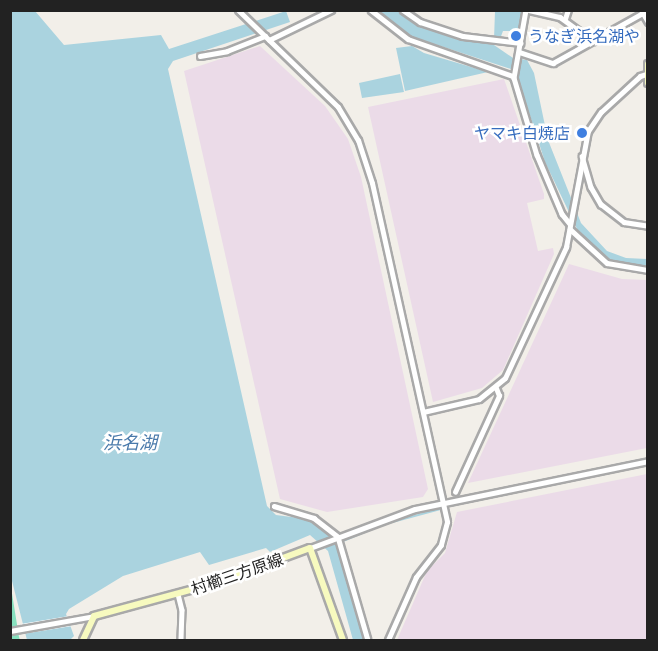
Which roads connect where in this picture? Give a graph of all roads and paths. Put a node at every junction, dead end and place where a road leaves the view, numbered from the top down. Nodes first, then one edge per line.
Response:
1 (238, 10) edge
2 (331, 10) edge
3 (371, 10) edge
4 (403, 10) edge
5 (528, 10) edge
6 (568, 10) edge
7 (644, 13) edge
8 (565, 19) junction
9 (648, 22) edge
10 (266, 37) junction
11 (593, 41) junction
12 (521, 43) junction
13 (518, 54) junction
14 (201, 56) dead end
15 (648, 64) edge
16 (513, 75) junction
17 (646, 75) edge
18 (648, 83) edge
19 (581, 155) junction
20 (570, 224) junction
21 (648, 226) edge
22 (648, 270) edge
23 (496, 388) junction
24 (423, 412) junction
25 (648, 461) edge
26 (455, 492) dead end
27 (443, 503) junction
28 (274, 506) dead end
29 (336, 537) junction
30 (310, 548) junction
31 (178, 594) junction
32 (94, 616) junction
33 (10, 631) edge
34 (83, 640) edge
35 (181, 640) edge
36 (343, 640) edge
37 (368, 640) edge
38 (388, 640) edge

1 - 10 street
2 - 10 street
3 - 16 street
4 - 12 street
5 - 8 street
5 - 12 street
6 - 8 street
7 - 9 street
7 - 11 street
8 - 11 street
10 - 14 street
10 - 24 street
11 - 13 street
12 - 13 street
13 - 16 street
15 - 17 main road
16 - 20 street
17 - 18 main road
17 - 19 street
19 - 20 street
19 - 21 street
20 - 22 street
20 - 23 street
23 - 24 street
23 - 26 street
24 - 27 street
25 - 27 street
27 - 29 street
27 - 38 street
28 - 29 street
29 - 30 street
29 - 37 street
30 - 31 main road, 村櫛三方原線
30 - 36 main road
31 - 32 main road, 村櫛三方原線
31 - 35 street
32 - 33 street
32 - 34 main road

